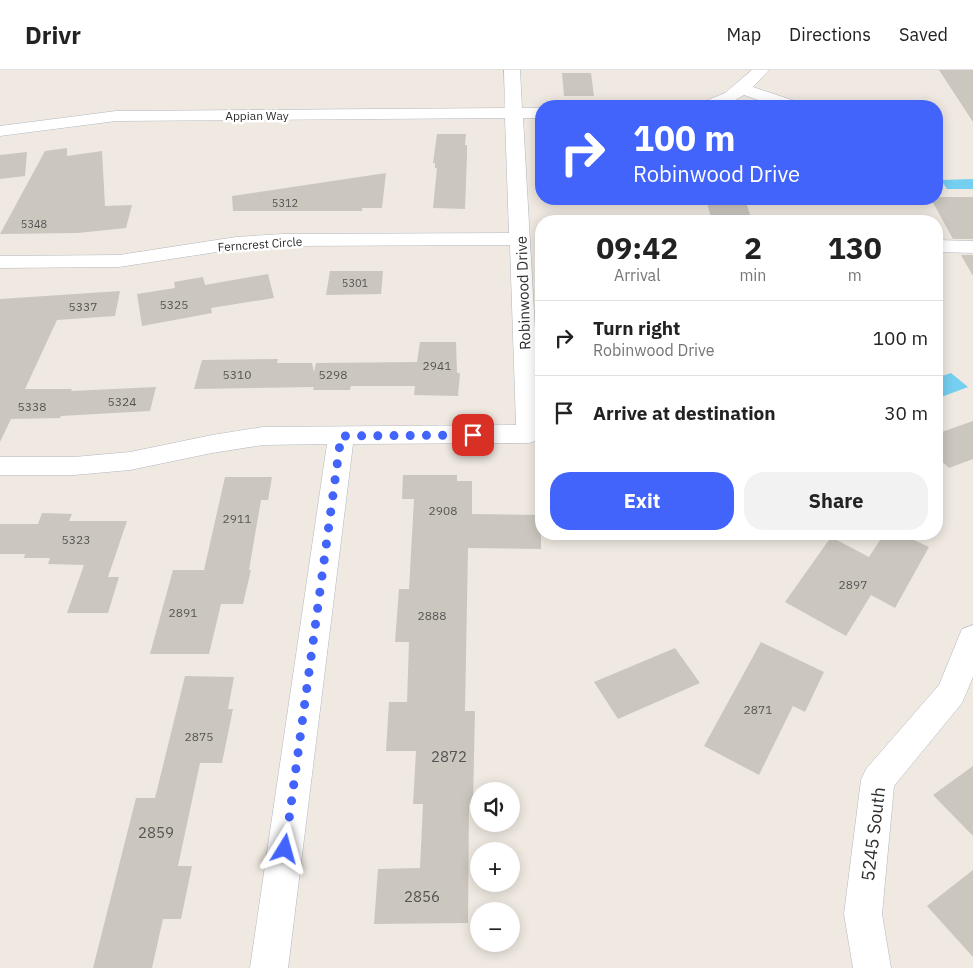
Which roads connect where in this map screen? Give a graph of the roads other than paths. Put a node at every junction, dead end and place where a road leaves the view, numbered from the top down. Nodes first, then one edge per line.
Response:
1 (512, 70) edge
2 (761, 70) edge
3 (742, 89) junction
4 (725, 100) edge
5 (774, 100) edge
6 (535, 113) edge
7 (514, 114) junction
8 (0, 131) edge
9 (521, 239) junction
10 (943, 246) edge
11 (973, 247) edge
12 (0, 262) edge
13 (532, 314) edge
14 (341, 436) junction
15 (0, 466) edge
16 (973, 638) edge
17 (269, 968) edge
18 (872, 968) edge

1 - 7 street, Robinwood Drive
2 - 3 street
3 - 4 street
3 - 5 street
6 - 7 street, Appian Way
7 - 8 street, Appian Way
7 - 9 street, Robinwood Drive
9 - 12 street, Ferncrest Circle
9 - 13 street, Robinwood Drive
10 - 11 street
13 - 14 street, Robinwood Drive
14 - 15 street, Robinwood Drive
14 - 17 street
16 - 18 street, 5245 South

